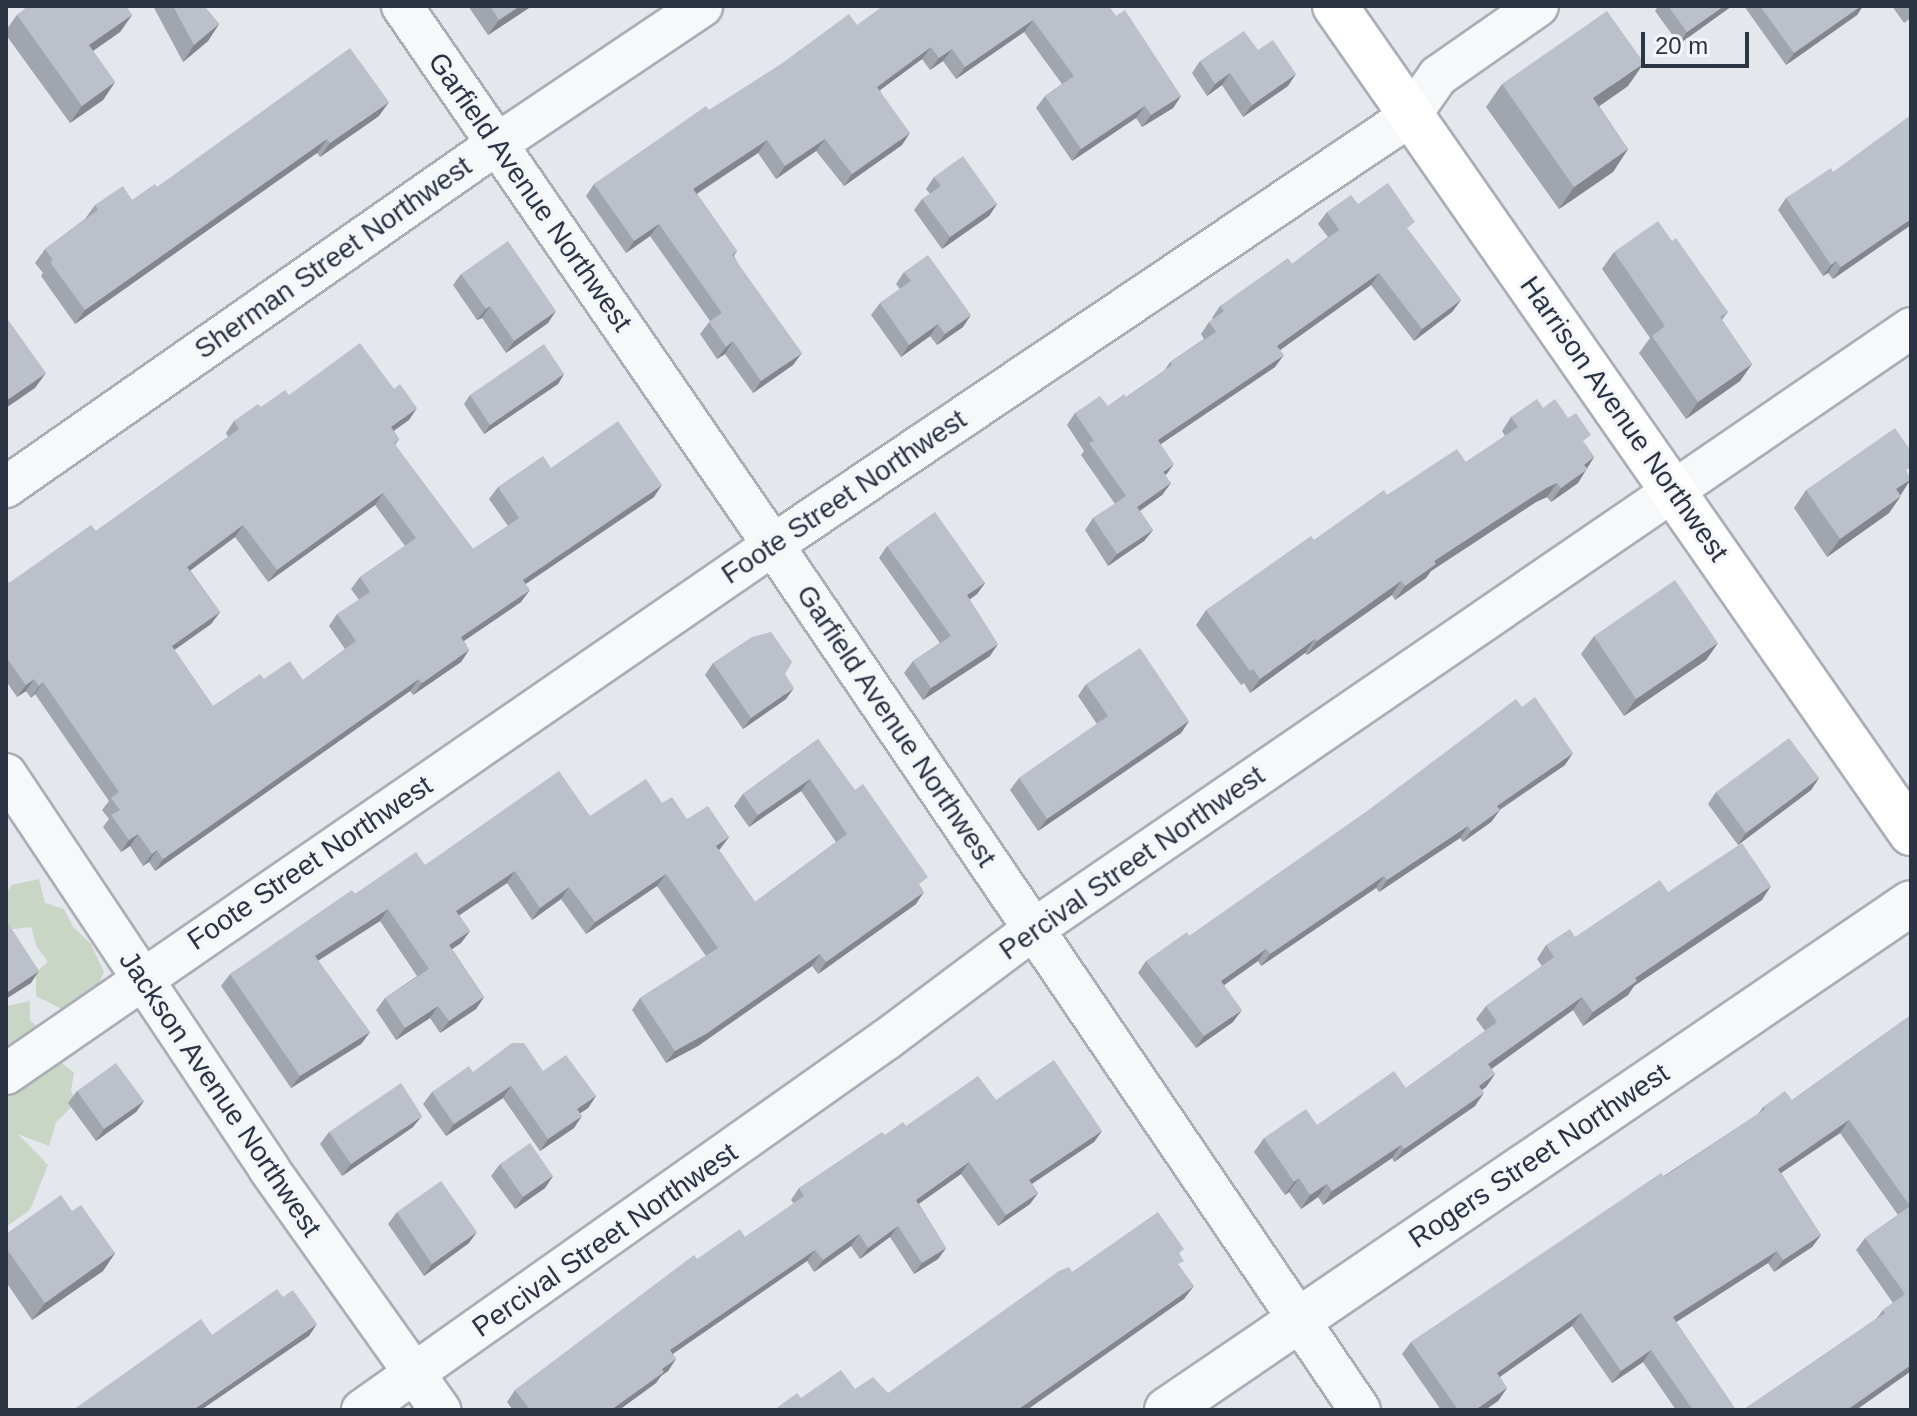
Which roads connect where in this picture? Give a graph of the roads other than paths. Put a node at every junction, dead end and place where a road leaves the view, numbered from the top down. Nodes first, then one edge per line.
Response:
1 (402, 6) edge
2 (702, 6) edge
3 (1335, 6) edge
4 (1538, 6) edge
5 (1410, 116) junction
6 (497, 144) junction
7 (1911, 328) edge
8 (6, 487) edge
9 (1674, 491) junction
10 (773, 545) junction
11 (6, 774) edge
12 (1911, 833) edge
13 (1911, 903) edge
14 (1034, 929) junction
15 (141, 979) junction
16 (6, 1074) edge
17 (1298, 1320) junction
18 (414, 1376) junction
19 (362, 1410) edge
20 (440, 1410) edge
21 (1167, 1410) edge
22 (1360, 1410) edge

1 - 6 street, Garfield Avenue Northwest
2 - 6 street, Sherman Street Northwest
3 - 5 main road, Harrison Avenue Northwest
4 - 5 street, Foote Street Northwest
5 - 9 main road, Harrison Avenue Northwest
5 - 10 street, Foote Street Northwest
6 - 8 street, Sherman Street Northwest
6 - 10 street, Garfield Avenue Northwest
7 - 9 street, Percival Street Northwest
9 - 12 main road, Harrison Avenue Northwest
9 - 14 street, Percival Street Northwest
10 - 14 street, Garfield Avenue Northwest
10 - 15 street, Foote Street Northwest
11 - 15 street, Jackson Avenue Northwest
13 - 17 street, Rogers Street Northwest
14 - 17 street, Garfield Avenue Northwest
14 - 18 street, Percival Street Northwest
15 - 16 street, Foote Street Northwest
15 - 18 street, Jackson Avenue Northwest
17 - 21 street, Rogers Street Northwest
17 - 22 street, Garfield Avenue Northwest
18 - 19 street, Percival Street Northwest
18 - 20 street, Jackson Avenue Northwest

